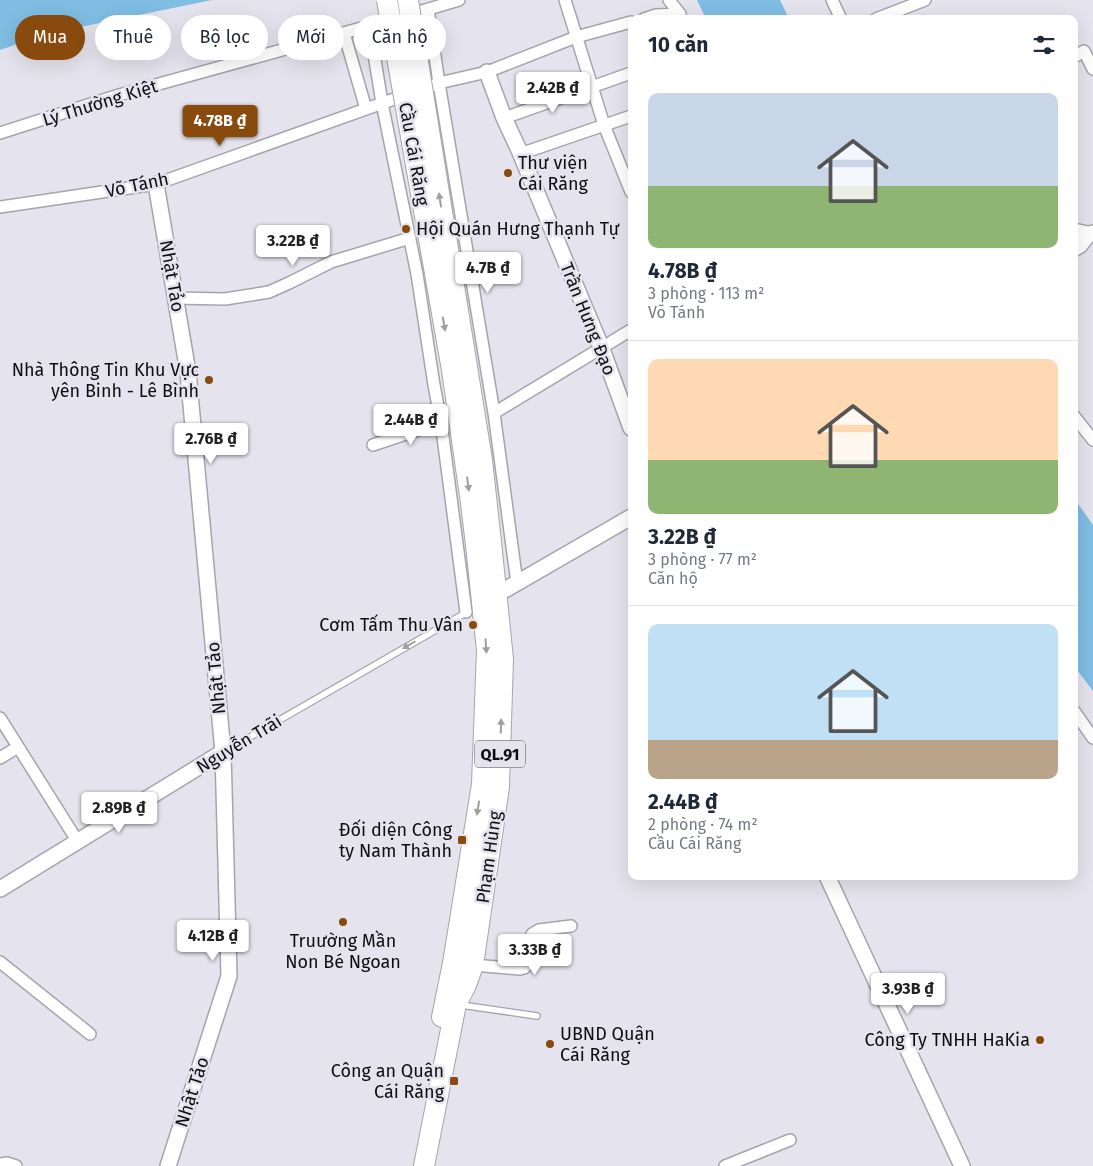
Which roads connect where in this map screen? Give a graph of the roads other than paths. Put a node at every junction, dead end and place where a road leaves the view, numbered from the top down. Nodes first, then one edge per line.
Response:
1 (387, 0) edge
2 (408, 0) edge
3 (460, 0) edge
4 (565, 0) edge
5 (669, 0) edge
6 (832, 0) edge
7 (925, 0) edge
8 (428, 9) junction
9 (679, 15) edge
10 (839, 15) edge
11 (886, 15) edge
12 (628, 23) edge
13 (344, 33) joint
14 (576, 37) junction
15 (278, 51) edge
16 (1078, 56) edge
17 (374, 60) edge
18 (1093, 68) edge
19 (487, 72) junction
20 (628, 74) edge
21 (439, 83) junction
22 (593, 86) junction
23 (382, 103) junction
24 (366, 109) junction
25 (628, 117) edge
26 (504, 118) junction
27 (604, 125) junction
28 (0, 133) edge
29 (520, 154) junction
30 (156, 184) junction
31 (628, 185) edge
32 (0, 207) edge
33 (1078, 230) edge
34 (1092, 233) edge
35 (410, 238) junction
36 (1078, 238) edge
37 (1078, 249) edge
38 (175, 298) junction
39 (628, 332) edge
40 (602, 349) junction
41 (494, 413) junction
42 (628, 420) edge
43 (1078, 421) edge
44 (441, 422) junction
45 (1093, 440) edge
46 (372, 445) dead end
47 (628, 520) edge
48 (483, 544) junction
49 (517, 583) junction
50 (481, 603) junction
51 (1078, 717) edge
52 (0, 718) edge
53 (1093, 738) edge
54 (18, 747) junction
55 (223, 752) junction
56 (0, 758) edge
57 (78, 842) junction
58 (829, 880) edge
59 (0, 889) edge
60 (570, 926) dead end
61 (0, 962) edge
62 (453, 963) junction
63 (473, 965) junction
64 (456, 1004) junction
65 (537, 1016) dead end
66 (90, 1034) dead end
67 (790, 1140) dead end
68 (0, 1164) edge
69 (16, 1166) edge
70 (168, 1166) edge
71 (411, 1166) edge
72 (424, 1166) edge
73 (725, 1166) edge
74 (962, 1166) edge

1 -> 48 highway, Cầu Cái Răng / QL.91, bridge
48 -> 2 highway, Cầu Cái Răng / QL.91, bridge
3 - 8 street, Lý Thường Kiệt
4 - 14 street
5 - 9 street
6 - 10 street
7 - 11 street
8 - 13 street, Lý Thường Kiệt
8 - 21 street
12 - 14 street, Võ Tánh
13 - 24 street
14 - 19 street, Võ Tánh
14 - 22 street
15 - 28 street, Lý Thường Kiệt
16 - 18 street
17 - 23 street
19 - 21 street, Võ Tánh
19 - 26 street, Trần Hưng Đạo
20 - 22 street
21 - 23 street, Võ Tánh
21 - 41 street
22 - 26 street
22 - 27 street
23 - 24 street, Võ Tánh
23 - 35 street
24 - 30 street, Võ Tánh
25 - 27 street
26 - 29 street, Trần Hưng Đạo
27 - 29 street
27 - 31 street
29 - 40 street, Trần Hưng Đạo
30 - 32 street, Võ Tánh
30 - 38 street, Nhật Tảo
33 - 34 street
34 - 36 street
34 - 37 street
35 - 38 street
35 - 44 street
38 - 55 street, Nhật Tảo
39 - 40 street
40 - 41 street
40 - 42 street, Trần Hưng Đạo
41 - 49 street
43 - 45 street
44 - 46 street
44 - 50 street
47 - 49 street, Nguyễn Trãi
48 - 50 highway, Phạm Hùng / QL.91
49 - 50 street, Nguyễn Trãi
50 -> 55 lane, Nguyễn Trãi
50 -> 62 highway, Phạm Hùng / QL.91
63 -> 50 highway, Phạm Hùng / QL.91
51 - 53 street
52 - 54 street
54 - 56 street
54 - 57 street
55 - 57 street, Nguyễn Trãi
55 - 70 street, Nhật Tảo
57 - 59 street, Nguyễn Trãi
58 - 74 street
60 - 63 street
61 - 66 street
62 - 63 highway
62 - 71 highway, Phạm Hùng / QL.91
63 - 64 highway, Phạm Hùng / QL.91
64 - 65 lane
64 - 72 highway, Phạm Hùng / QL.91
67 - 73 street
68 - 69 street

